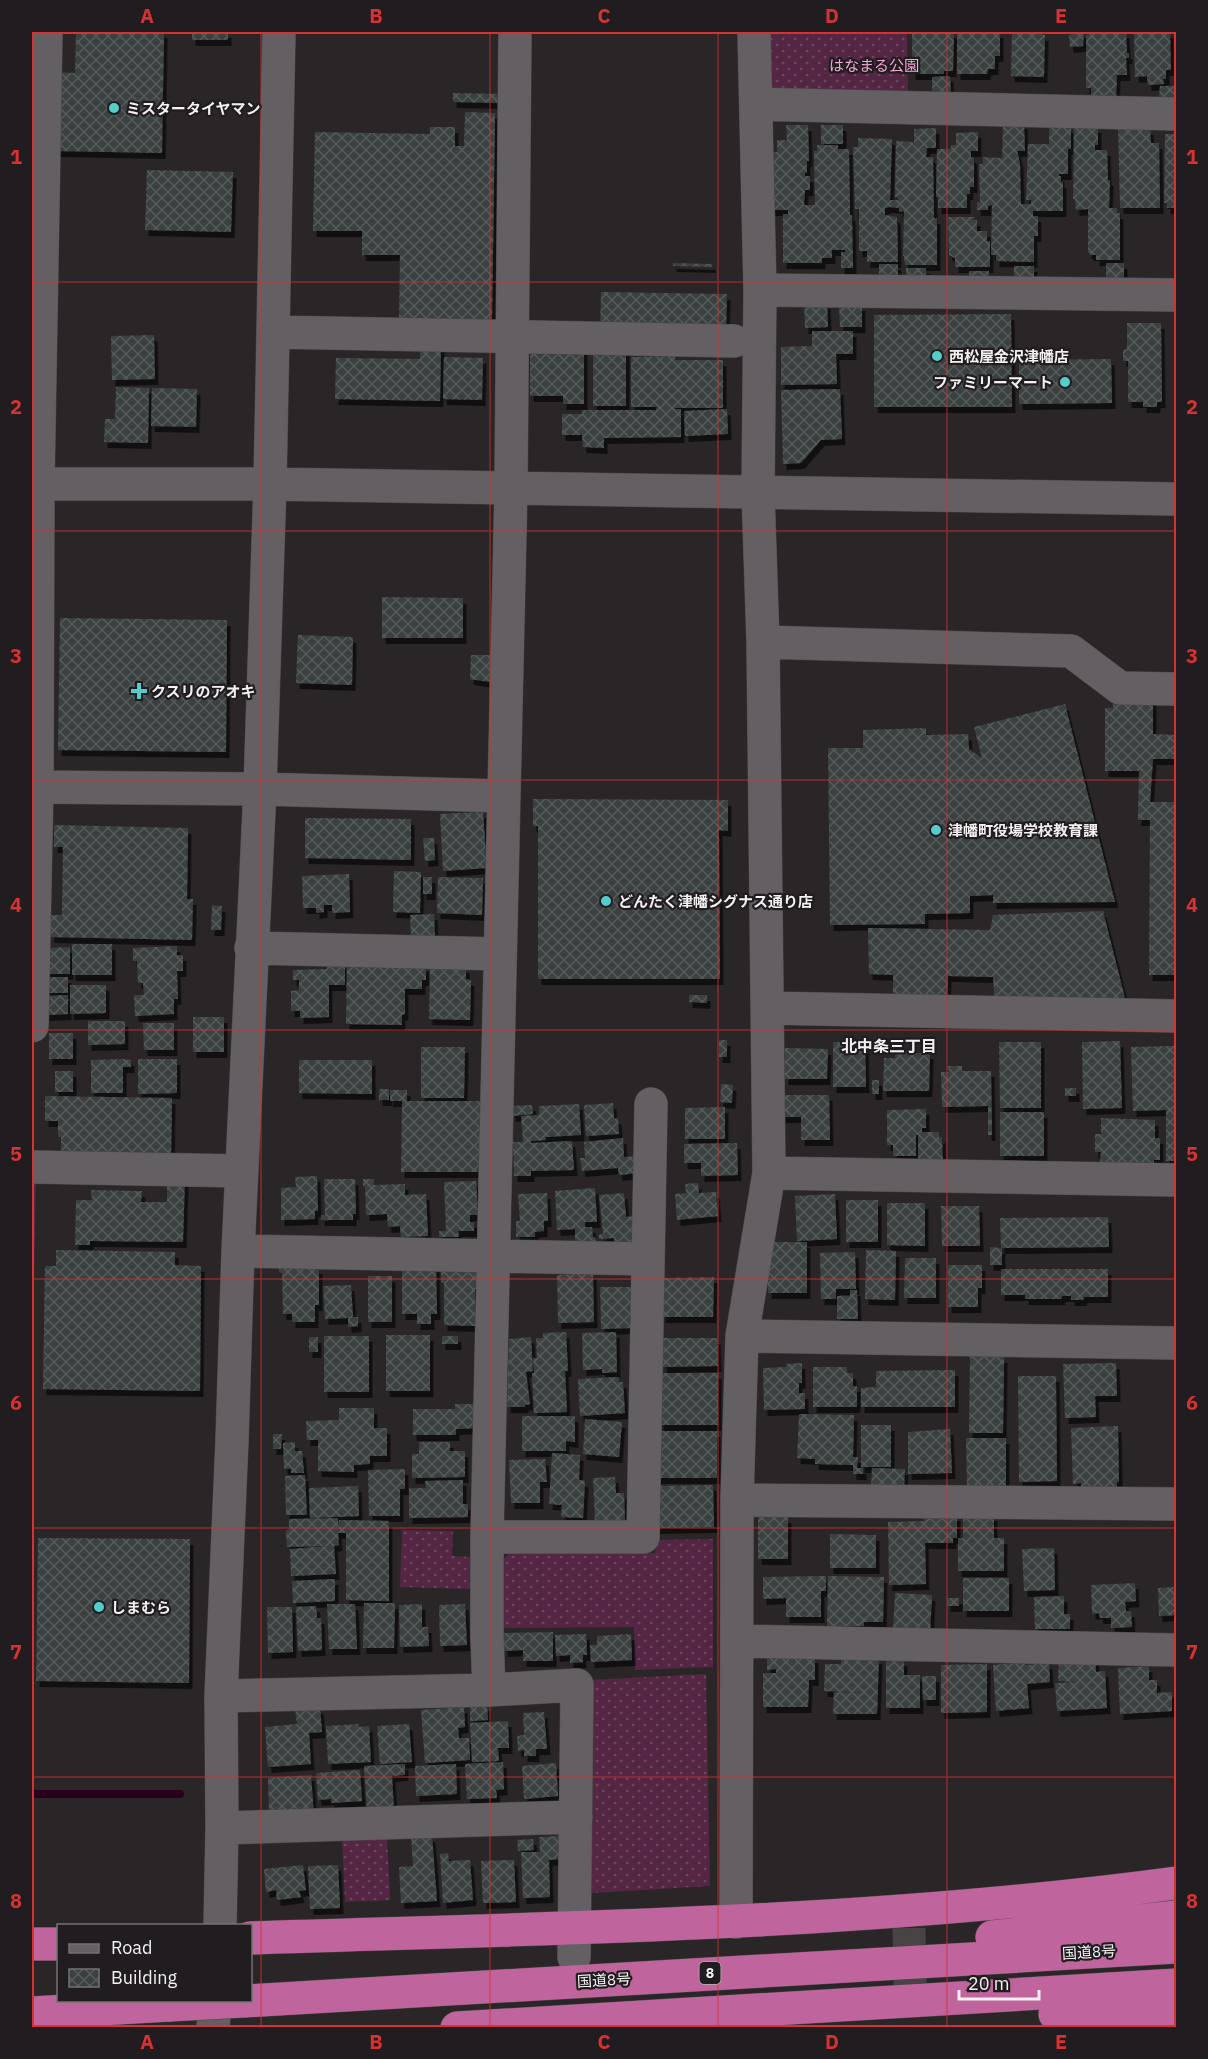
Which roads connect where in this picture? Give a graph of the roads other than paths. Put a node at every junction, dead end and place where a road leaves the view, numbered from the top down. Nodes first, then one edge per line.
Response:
1 (46, 32) edge
2 (279, 32) edge
3 (515, 32) edge
4 (754, 32) edge
5 (756, 104) junction
6 (1176, 114) edge
7 (760, 290) junction
8 (1176, 295) edge
9 (274, 332) junction
10 (512, 336) junction
11 (734, 341) dead end
12 (35, 484) edge
13 (270, 484) junction
14 (511, 488) junction
15 (758, 492) junction
16 (1176, 499) edge
17 (763, 642) junction
18 (1176, 689) edge
19 (34, 787) edge
20 (260, 789) junction
21 (503, 796) junction
22 (251, 948) junction
23 (500, 954) junction
24 (767, 1008) junction
25 (1176, 1016) edge
26 (32, 1026) edge
27 (651, 1104) dead end
28 (32, 1167) edge
29 (242, 1171) junction
30 (769, 1173) junction
31 (1176, 1180) edge
32 (238, 1251) junction
33 (492, 1256) junction
34 (647, 1259) junction
35 (741, 1336) junction
36 (1176, 1343) edge
37 (737, 1500) junction
38 (1176, 1504) edge
39 (487, 1537) junction
40 (737, 1641) junction
41 (1176, 1650) edge
42 (489, 1690) junction
43 (221, 1696) junction
44 (576, 1817) junction
45 (222, 1828) junction
46 (1176, 1882) edge
47 (1176, 1917) edge
48 (736, 1922) junction
49 (220, 1924) edge
50 (252, 1938) edge
51 (575, 1942) junction
52 (32, 1944) edge
53 (57, 1944) edge
54 (1176, 1947) edge
55 (882, 1963) junction
56 (1176, 1985) edge
57 (32, 1995) edge
58 (57, 1999) edge
59 (252, 2000) edge
60 (74, 2002) edge
61 (215, 2002) edge
62 (229, 2002) edge
63 (117, 2008) junction
64 (32, 2013) edge
65 (1176, 2013) edge
66 (567, 2021) junction
67 (213, 2028) edge
68 (457, 2028) edge
69 (624, 2028) edge
70 (805, 2028) edge

1 - 12 street
2 - 9 street
3 - 10 street
4 - 5 street
5 - 6 street
5 - 7 street
7 - 8 street
7 - 15 street
9 - 10 street
9 - 13 street
10 - 11 street
10 - 14 street
12 - 13 street
12 - 19 street
13 - 14 street
13 - 20 street
14 - 15 street
14 - 21 street
15 - 16 street
15 - 17 street
17 - 18 street
17 - 24 street
19 - 20 street
19 - 26 street
20 - 21 street
20 - 22 street
21 - 23 street
22 - 23 street
22 - 29 street
23 - 33 street
24 - 25 street
24 - 30 street
27 - 34 street
28 - 29 street
29 - 32 street
30 - 31 street
30 - 35 street
32 - 33 street
32 - 43 street
33 - 34 street
33 - 39 street
34 - 39 street
35 - 36 street
35 - 37 street
37 - 38 street
37 - 40 street
39 - 42 street
40 - 41 street
40 - 48 street
42 - 43 street
42 - 44 street
43 - 45 street
44 - 45 street
44 - 51 street
45 - 49 street
46 - 48 highway
47 - 55 highway, 8
48 - 51 highway
50 - 51 highway
52 - 53 highway
54 - 55 highway, 国道8号 / 8
55 - 59 highway, 国道8号 / 8
56 - 66 highway
57 - 58 highway
60 - 63 highway, 8
61 - 63 highway, 国道8号 / 8, bridge
62 - 67 street
63 - 64 highway, 国道8号 / 8
65 - 70 highway
66 - 68 highway
66 - 69 highway

